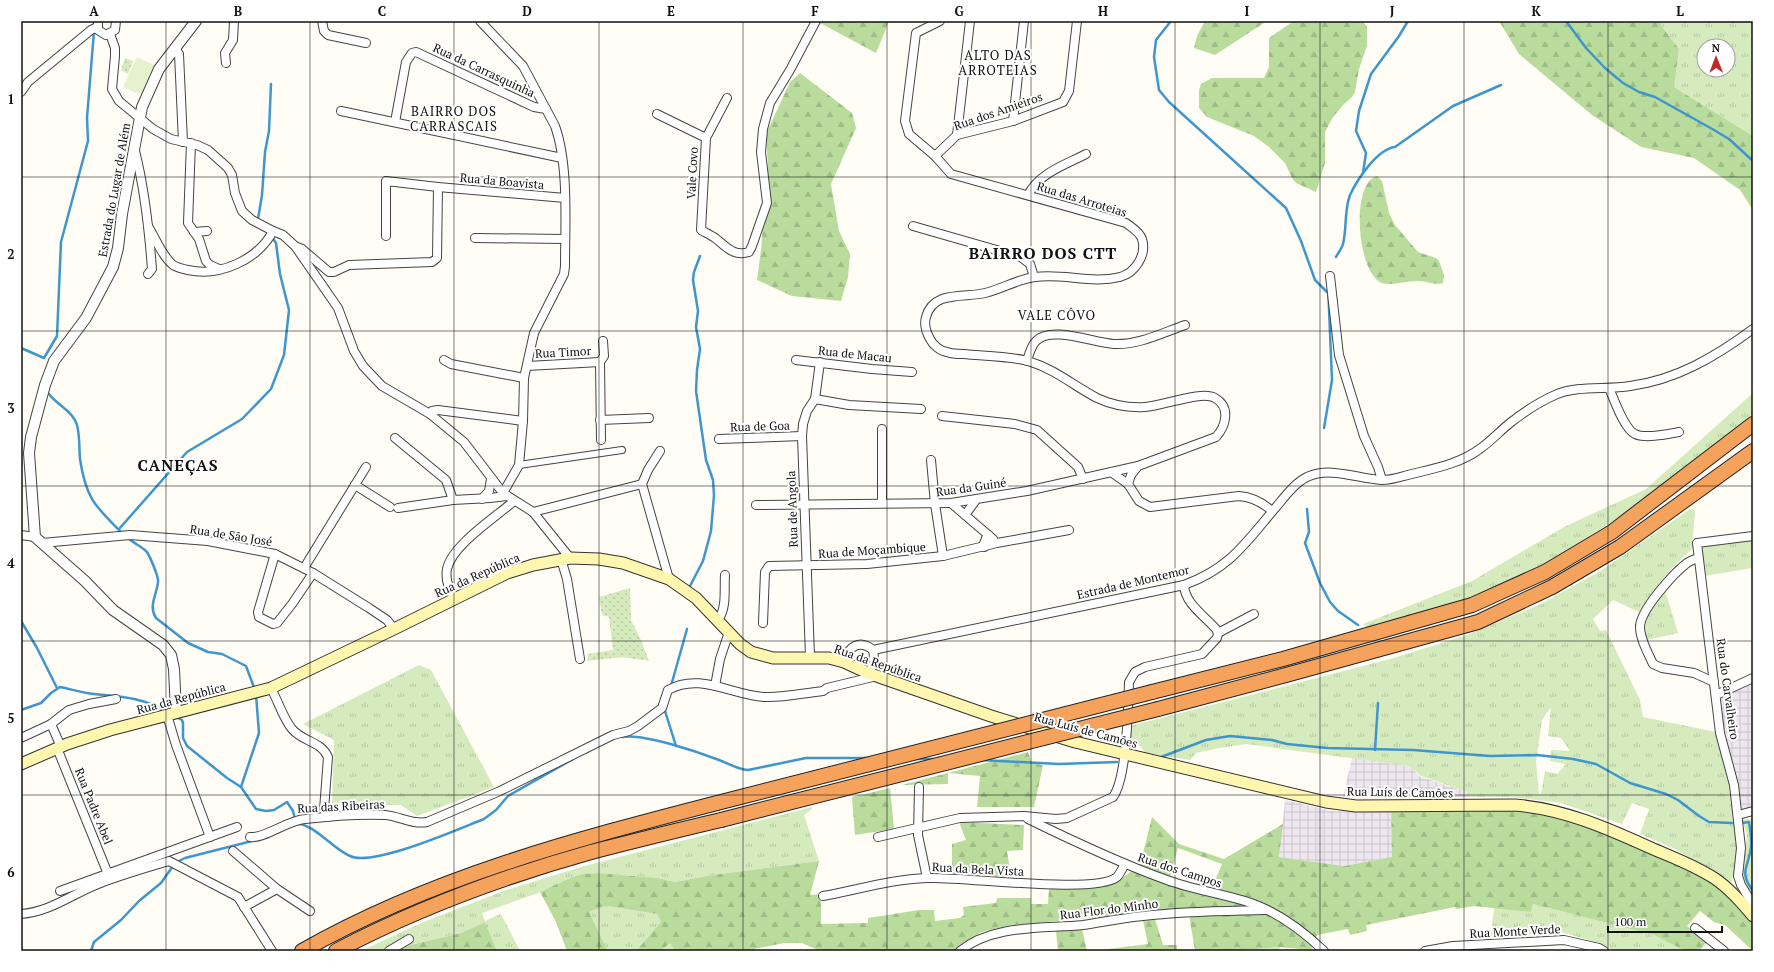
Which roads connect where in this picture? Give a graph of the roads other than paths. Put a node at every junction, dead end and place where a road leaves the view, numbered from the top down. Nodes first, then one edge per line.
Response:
1 (116, 21) edge
2 (196, 21) edge
3 (234, 21) edge
4 (322, 21) edge
5 (480, 21) edge
6 (816, 21) edge
7 (940, 21) edge
8 (970, 21) edge
9 (1024, 21) edge
10 (1077, 21) edge
11 (98, 25) edge
12 (110, 34) junction
13 (366, 43) dead end
14 (175, 48) junction
15 (226, 63) dead end
16 (21, 92) edge
17 (727, 98) dead end
18 (546, 109) junction
19 (341, 110) dead end
20 (657, 114) dead end
21 (140, 117) junction
22 (1013, 121) junction
23 (395, 122) junction
24 (957, 135) junction
25 (706, 138) junction
26 (187, 142) junction
27 (134, 150) junction
28 (1086, 154) dead end
29 (935, 156) junction
30 (562, 158) junction
31 (438, 188) junction
32 (1028, 195) junction
33 (565, 198) junction
34 (148, 226) junction
35 (914, 226) dead end
36 (207, 231) dead end
37 (194, 232) junction
38 (276, 232) junction
39 (386, 236) dead end
40 (475, 238) dead end
41 (565, 239) junction
42 (295, 246) junction
43 (220, 269) junction
44 (148, 274) dead end
45 (1330, 276) dead end
46 (1034, 277) junction
47 (1185, 324) dead end
48 (1753, 329) edge
49 (603, 341) dead end
50 (444, 360) dead end
51 (796, 360) dead end
52 (1027, 361) junction
53 (600, 362) junction
54 (820, 362) junction
55 (527, 366) junction
56 (912, 372) dead end
57 (524, 378) junction
58 (1609, 388) junction
59 (815, 399) junction
60 (921, 409) dead end
61 (430, 414) junction
62 (942, 416) dead end
63 (648, 418) dead end
64 (600, 420) junction
65 (523, 421) junction
66 (1753, 424) edge
67 (882, 429) dead end
68 (1679, 432) dead end
69 (802, 436) junction
70 (395, 438) dead end
71 (719, 439) dead end
72 (601, 440) dead end
73 (622, 450) dead end
74 (660, 451) dead end
75 (1753, 451) edge
76 (931, 460) dead end
77 (519, 465) junction
78 (1138, 466) junction
79 (366, 467) dead end
80 (1111, 472) junction
81 (491, 479) junction
82 (1083, 479) junction
83 (1382, 480) junction
84 (642, 484) junction
85 (1128, 484) junction
86 (355, 485) junction
87 (505, 494) junction
88 (482, 499) junction
89 (453, 500) junction
90 (976, 500) junction
91 (514, 501) junction
92 (882, 503) junction
93 (951, 503) junction
94 (935, 504) junction
95 (756, 505) dead end
96 (804, 506) junction
97 (1272, 511) junction
98 (533, 512) junction
99 (965, 515) junction
100 (1069, 530) dead end
101 (21, 535) edge
102 (988, 536) junction
103 (1753, 536) edge
104 (39, 540) junction
105 (1000, 543) junction
106 (984, 546) junction
107 (275, 554) junction
108 (943, 556) junction
109 (566, 558) junction
110 (1698, 558) junction
111 (806, 566) junction
112 (304, 568) junction
113 (313, 573) junction
114 (725, 575) dead end
115 (669, 579) junction
116 (1184, 585) junction
117 (455, 599) junction
118 (1254, 614) dead end
119 (718, 620) junction
120 (764, 623) dead end
121 (394, 630) junction
122 (729, 632) junction
123 (1218, 633) junction
124 (873, 650) junction
125 (810, 657) junction
126 (580, 659) dead end
127 (844, 662) junction
128 (873, 674) junction
129 (1753, 678) edge
130 (1714, 682) junction
131 (715, 686) junction
132 (271, 688) junction
133 (1716, 695) junction
134 (116, 699) dead end
135 (957, 704) joint
136 (172, 714) junction
137 (51, 724) junction
138 (21, 738) edge
139 (59, 748) junction
140 (1124, 753) junction
141 (21, 764) edge
142 (919, 787) dead end
143 (1753, 811) edge
144 (1738, 815) junction
145 (1024, 816) junction
146 (328, 817) junction
147 (237, 827) dead end
148 (918, 827) junction
149 (210, 837) junction
150 (250, 837) dead end
151 (878, 837) dead end
152 (233, 851) dead end
153 (1125, 864) junction
154 (108, 874) junction
155 (927, 878) junction
156 (277, 889) junction
157 (60, 891) dead end
158 (823, 896) dead end
159 (1753, 905) edge
160 (244, 907) junction
161 (1266, 910) junction
162 (310, 911) dead end
163 (21, 914) edge
164 (1753, 916) edge
165 (1695, 928) dead end
166 (409, 939) dead end
167 (272, 951) edge
168 (302, 951) edge
169 (336, 951) edge
170 (389, 951) edge
171 (960, 951) edge
172 (1324, 951) edge
173 (1425, 951) edge
174 (1604, 951) edge
175 (1724, 951) edge

1 - 12 street
2 - 14 street, Estrada do Lugar de Além
3 - 15 street
4 - 13 street
5 - 18 street
6 - 25 street, Vale Covo
7 - 29 street, Rua das Arroteias
8 - 24 street
9 - 22 street
10 - 22 street, Rua dos Amieiros
11 - 12 street
11 - 16 street
12 - 21 street
14 - 21 street, Estrada do Lugar de Além
14 - 26 street
17 - 25 street, Vale Covo
18 - 23 street, Rua da Carrasquinha
18 - 30 street
19 - 23 street
20 - 25 street
21 - 26 street
21 - 27 street, Estrada do Lugar de Além
22 - 24 street, Rua dos Amieiros
23 - 30 street
24 - 29 street, Rua dos Amieiros
26 - 37 street
26 - 38 street
27 - 34 street
27 - 104 street, Estrada do Lugar de Além
28 - 32 street
29 - 32 street, Rua das Arroteias
30 - 33 street
31 - 33 street, Rua da Boavista
31 - 39 street, Rua da Boavista
31 - 42 street
32 - 46 street, Rua das Arroteias
33 - 41 street
34 - 43 street
34 - 44 street
35 - 46 street
36 - 37 street
37 - 43 street
38 - 42 street
38 - 43 street
40 - 41 street
41 - 55 street
42 - 61 street
45 - 83 street
46 - 52 street, Rua das Arroteias
47 - 52 street
48 - 58 street, Estrada de Montemor
49 - 53 street, Rua Timor
50 - 57 street
51 - 54 street, Rua de Macau
52 - 78 street, Rua das Arroteias
53 - 55 street, Rua Timor
53 - 64 street, Rua Timor
54 - 56 street, Rua de Macau
54 - 59 street, Rua de Angola
55 - 57 street
57 - 65 street
58 - 68 street
58 - 83 street, Estrada de Montemor
59 - 60 street
59 - 69 street, Rua de Angola
61 - 65 street
61 - 81 street
62 - 82 street
63 - 64 street
64 - 72 street, Rua Timor
65 - 77 street
66 - 168 highway, bridge
67 - 92 street
69 - 71 street, Rua de Goa
69 - 96 street, Rua de Angola
70 - 89 street
73 - 77 street
74 - 84 street
75 - 169 highway, bridge
76 - 94 street
77 - 87 street
78 - 80 street, Rua da Guiné
78 - 85 street
79 - 86 street
80 - 82 street, Rua da Guiné
80 - 85 street
81 - 87 street
81 - 88 street
82 - 90 street, Rua da Guiné
83 - 97 street, Estrada de Montemor
84 - 98 street
84 - 115 street
85 - 97 street
86 - 89 street
86 - 112 street
87 - 88 street
87 - 91 street
88 - 89 street
90 - 93 street, Rua da Guiné
90 - 99 street
91 - 98 street
91 - 117 street
92 - 94 street, Rua da Guiné
92 - 96 street, Rua da Guiné
93 - 94 street, Rua da Guiné
93 - 99 street
94 - 108 street
95 - 96 street, Rua da Guiné
96 - 111 street, Rua de Angola
97 - 116 street, Estrada de Montemor
98 - 109 street
99 - 102 street
100 - 105 street, Rua de Moçambique
101 - 104 street, Rua de São José
102 - 105 street
102 - 106 street
103 - 110 street, Rua do Carvalheiro
104 - 107 street, Rua de São José
104 - 136 street
105 - 106 street, Rua de Moçambique
106 - 108 street, Rua de Moçambique
107 - 112 street, Rua de São José
107 - 113 street
108 - 111 street, Rua de Moçambique
109 - 115 main road, Rua da República
109 - 117 main road, Rua da República
109 - 126 street
110 - 130 street, Rua do Carvalheiro
110 - 130 street
111 - 120 street, Rua de Moçambique
111 - 125 street, Rua de Angola
112 - 113 street, Rua de São José
113 - 121 street, Rua de São José
114 - 119 street
115 - 119 main road, Rua da República
116 - 123 street
116 - 124 street, Estrada de Montemor
117 - 121 main road, Rua da República
118 - 123 street
119 - 122 main road, Rua da República
121 - 132 main road, Rua da República
122 - 125 main road, Rua da República
122 - 131 street
123 - 140 street
124 - 127 street
124 - 128 street
125 - 127 main road, Rua da República
127 - 128 main road, Rua da República
128 - 131 street
128 - 135 main road, Rua da República
129 - 133 street
130 - 133 street, Rua do Carvalheiro
131 - 146 street, Rua das Ribeiras
132 - 136 main road, Rua da República
132 - 146 street
133 - 144 street, Rua do Carvalheiro
134 - 137 street
135 - 140 main road, Rua Luís de Camões
136 - 139 main road, Rua da República
136 - 149 street
137 - 138 street
137 - 139 street, Rua Padre Abel
139 - 141 main road, Rua da República
139 - 154 street, Rua Padre Abel
140 - 145 street
140 - 164 main road, Rua Luís de Camões
142 - 148 street
143 - 144 street
144 - 159 street, Rua do Carvalheiro
145 - 148 street
145 - 153 street, Rua dos Campos
146 - 150 street, Rua das Ribeiras
147 - 149 street
148 - 151 street
148 - 155 street
149 - 154 street
152 - 156 street
153 - 155 street, Rua da Bela Vista
153 - 161 street, Rua dos Campos
154 - 157 street
155 - 158 street, Rua da Bela Vista
156 - 160 street
156 - 162 street
160 - 163 street
160 - 167 street
161 - 171 street, Rua Flor do Minho
161 - 172 street, Rua dos Campos
165 - 175 street
166 - 170 street
173 - 174 street, Rua Monte Verde

